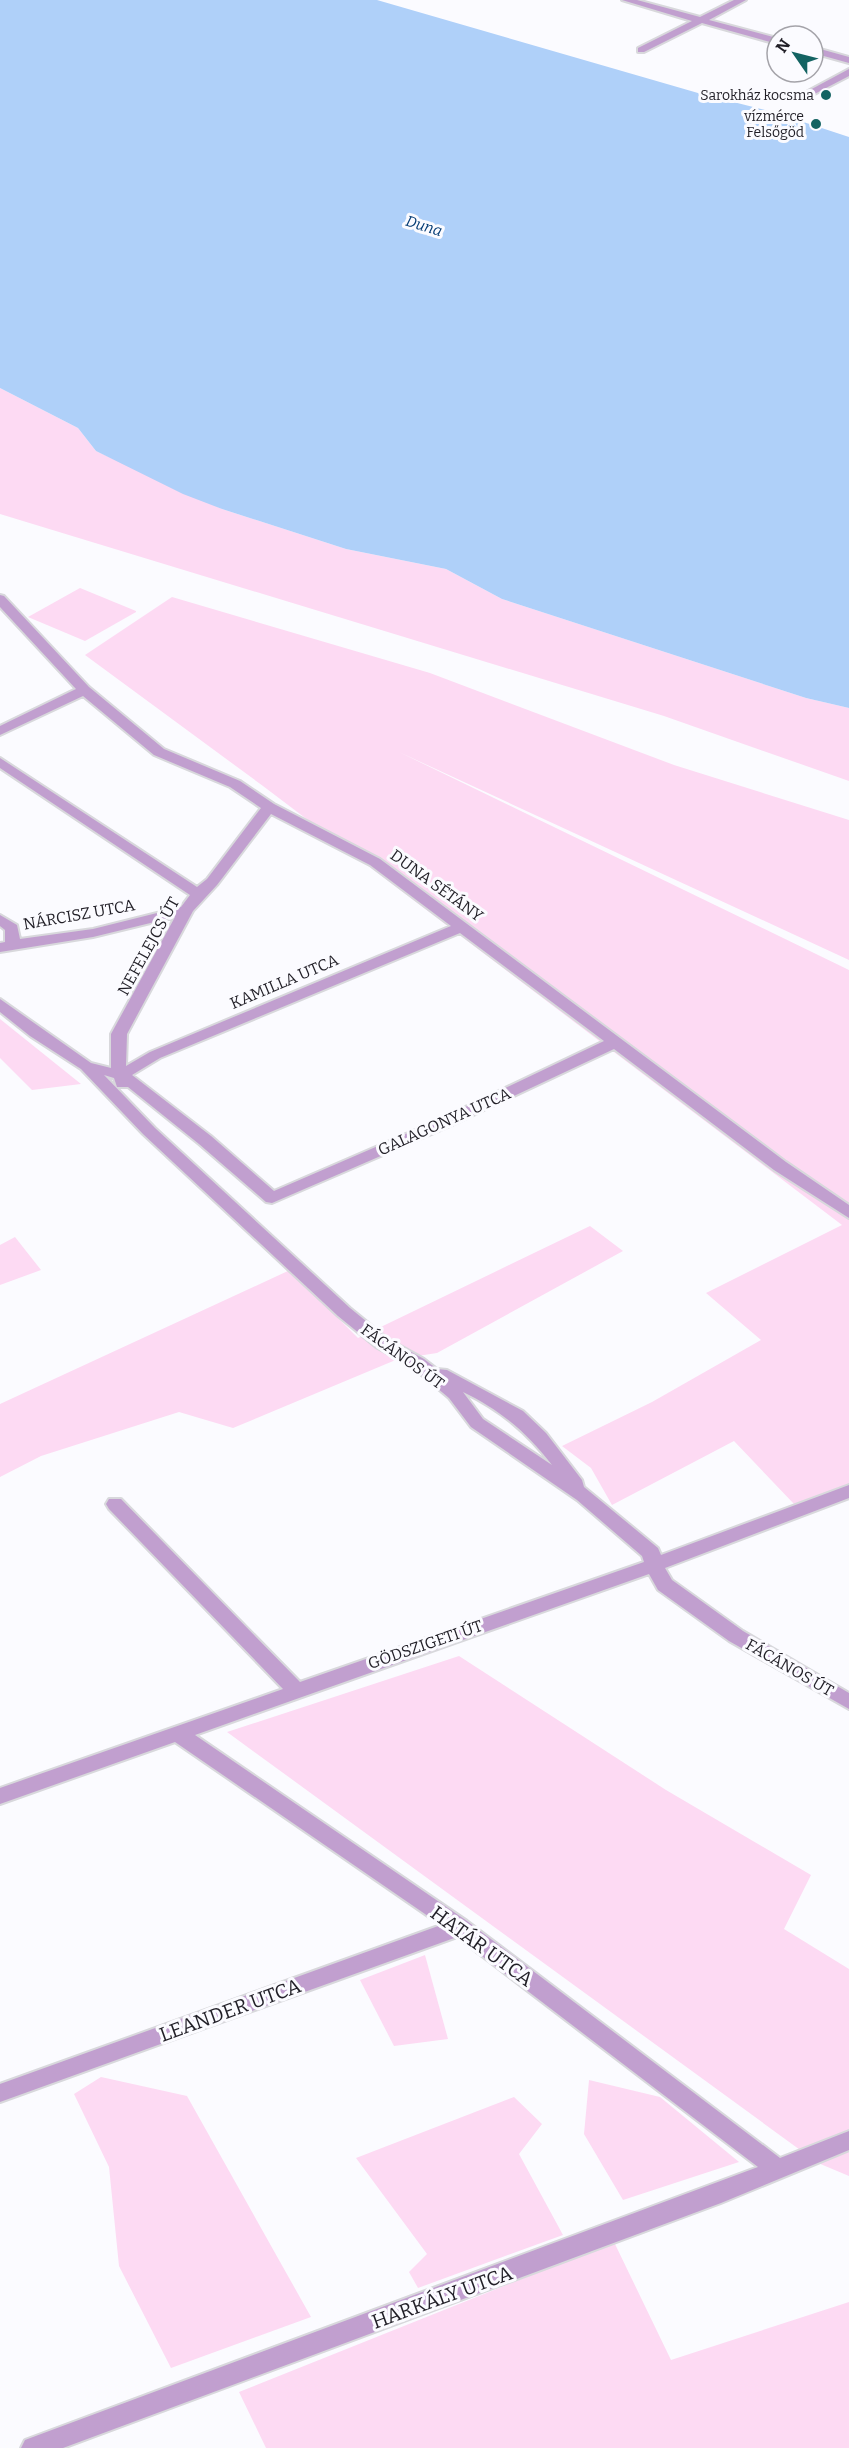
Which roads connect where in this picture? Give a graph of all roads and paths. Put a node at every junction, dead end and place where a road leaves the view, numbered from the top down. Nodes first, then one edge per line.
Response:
1 (627, 0) edge
2 (741, 0) edge
3 (701, 20) junction
4 (765, 38) edge
5 (641, 50) dead end
6 (825, 53) edge
7 (849, 60) edge
8 (849, 72) edge
9 (800, 98) dead end
10 (0, 599) edge
11 (84, 690) junction
12 (0, 731) edge
13 (0, 762) edge
14 (269, 807) junction
15 (198, 894) junction
16 (186, 910) junction
17 (6, 923) edge
18 (463, 926) junction
19 (6, 946) edge
20 (0, 1004) edge
21 (615, 1042) junction
22 (86, 1066) junction
23 (122, 1075) junction
24 (126, 1106) junction
25 (849, 1214) edge
26 (418, 1363) junction
27 (849, 1491) edge
28 (583, 1495) junction
29 (115, 1504) dead end
30 (654, 1565) junction
31 (296, 1690) junction
32 (849, 1702) edge
33 (180, 1735) junction
34 (0, 1796) edge
35 (460, 1928) junction
36 (0, 2092) edge
37 (849, 2140) edge
38 (776, 2168) junction
39 (33, 2448) edge

1 - 3 street
2 - 3 street
3 - 4 street
3 - 5 street
6 - 7 street
8 - 9 street
10 - 11 street, DUNA SÉTÁNY
11 - 12 street
11 - 14 street, DUNA SÉTÁNY
13 - 15 street, NEFELEJCS ÚT
14 - 15 street
14 - 18 street, DUNA SÉTÁNY
15 - 16 street, NEFELEJCS ÚT
16 - 19 street, NÁRCISZ UTCA
16 - 23 street, NEFELEJCS ÚT
17 - 19 street, NÁRCISZ UTCA
18 - 21 street, DUNA SÉTÁNY
18 - 23 street, KAMILLA UTCA
20 - 22 street, FÁCÁNOS ÚT
21 - 23 street, GALAGONYA UTCA
21 - 25 street, DUNA SÉTÁNY
22 - 23 street
22 - 24 street, FÁCÁNOS ÚT
23 - 24 street, NEFELEJCS ÚT
24 - 26 street, FÁCÁNOS ÚT
26 - 28 street, FÁCÁNOS ÚT
26 - 28 street
27 - 30 street, GÖDSZIGETI ÚT
28 - 30 street, FÁCÁNOS ÚT
29 - 31 street
30 - 31 street, GÖDSZIGETI ÚT
30 - 32 street, FÁCÁNOS ÚT
31 - 33 street, GÖDSZIGETI ÚT
33 - 34 street, GÖDSZIGETI ÚT
33 - 35 street, HATÁR UTCA
35 - 36 street, LEANDER UTCA
35 - 38 street, HATÁR UTCA
37 - 38 street, HARKÁLY UTCA
38 - 39 street, HARKÁLY UTCA

